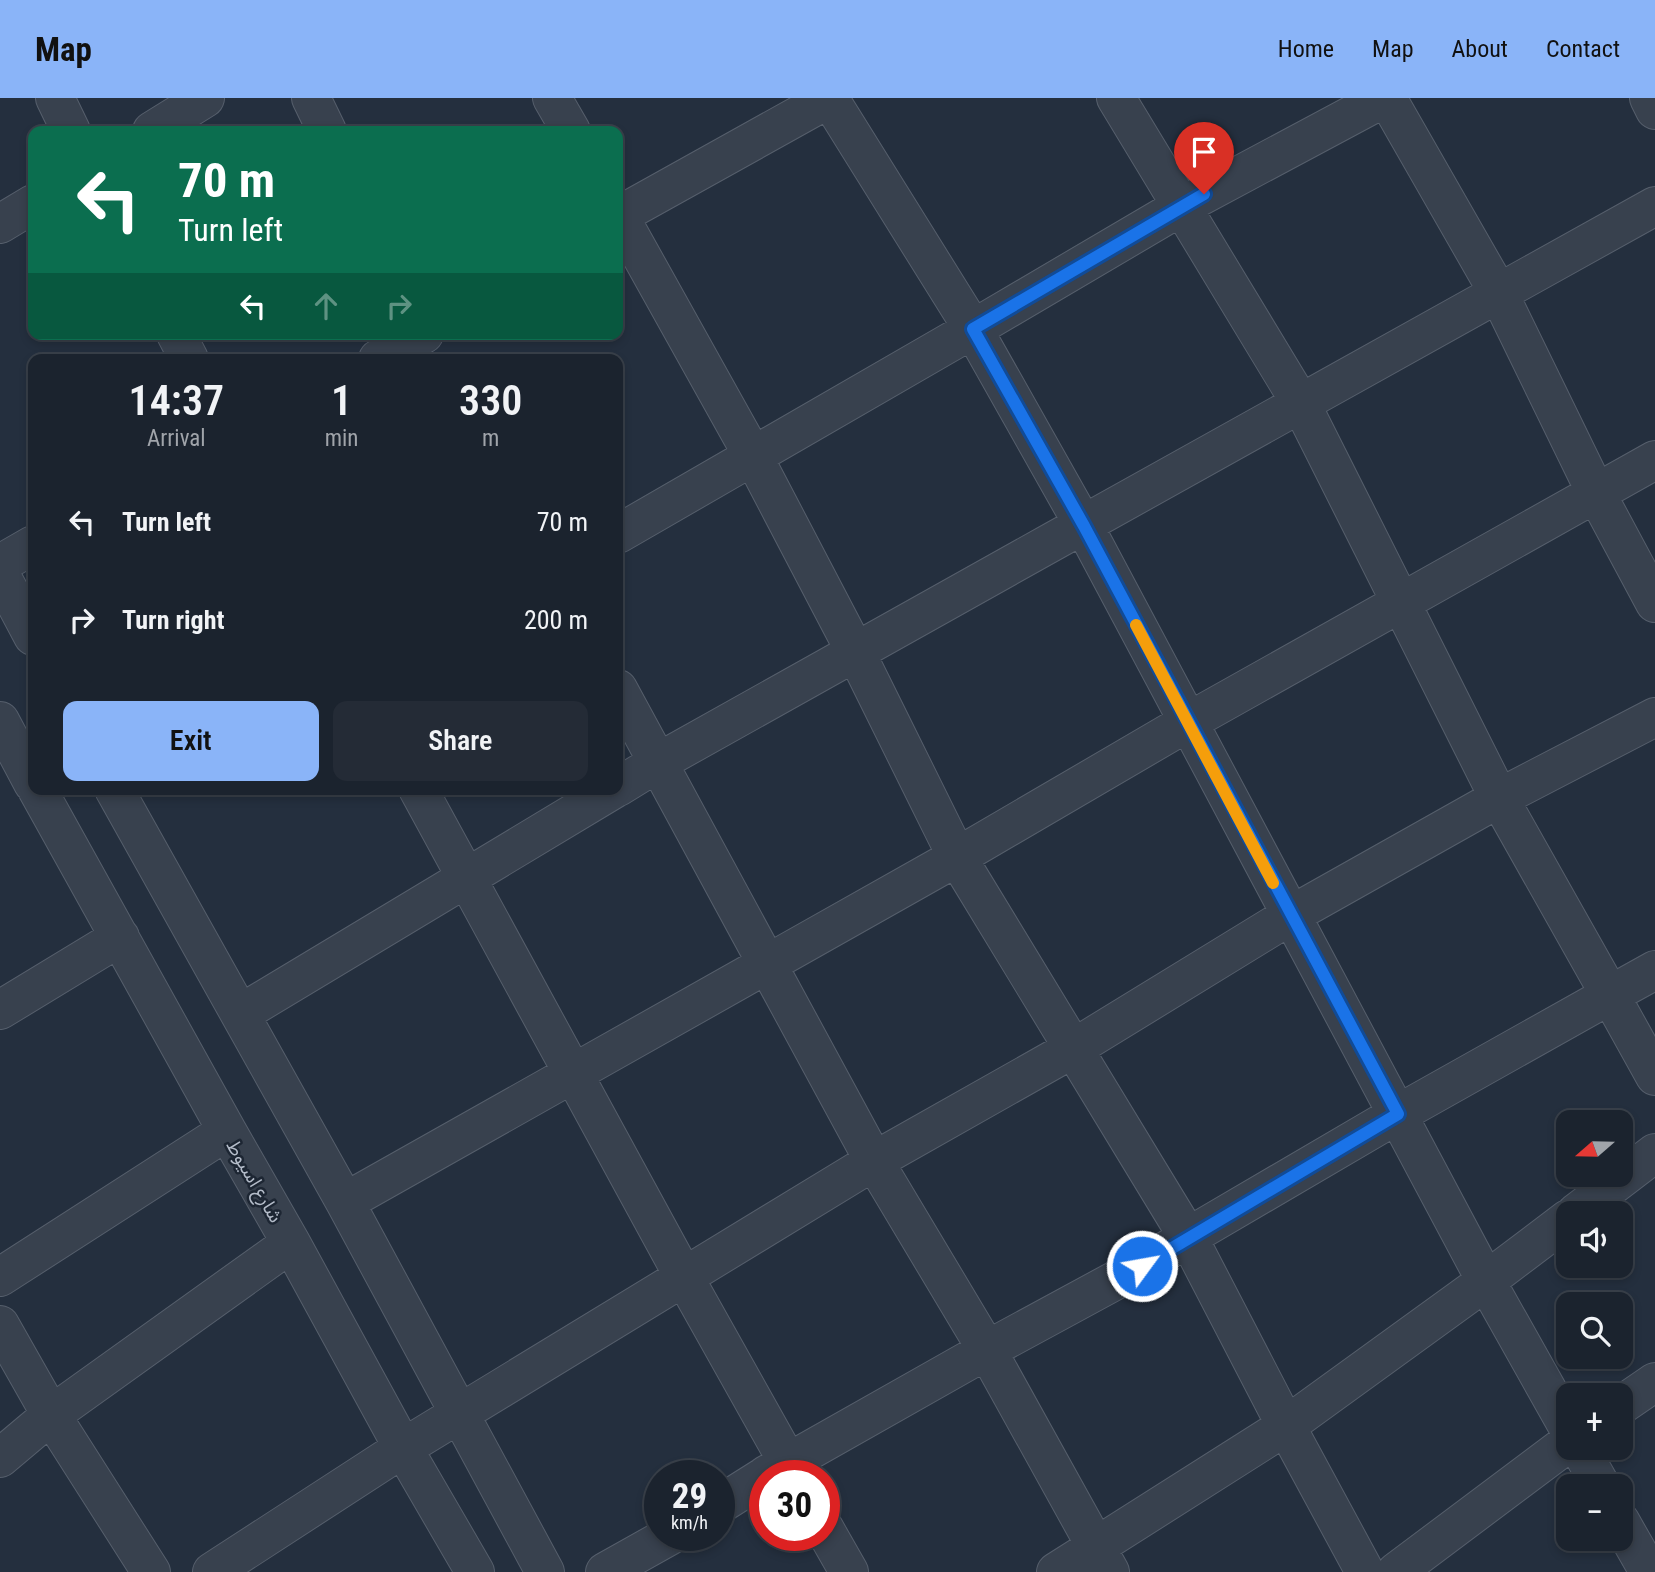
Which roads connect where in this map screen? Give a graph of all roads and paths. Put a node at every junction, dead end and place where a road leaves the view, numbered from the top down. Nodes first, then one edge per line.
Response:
1 (55, 98) edge
2 (205, 98) edge
3 (311, 98) edge
4 (552, 98) edge
5 (829, 98) edge
6 (1116, 98) edge
7 (1649, 98) edge
8 (1370, 101) edge
9 (1655, 110) edge
10 (69, 126) edge
11 (160, 126) edge
12 (325, 126) edge
13 (567, 126) edge
14 (1182, 206) junction
15 (1655, 206) edge
16 (28, 207) edge
17 (623, 212) edge
18 (0, 224) edge
19 (623, 224) edge
20 (1498, 292) junction
21 (973, 329) junction
22 (413, 340) edge
23 (387, 354) edge
24 (1300, 402) junction
25 (753, 456) junction
26 (1655, 460) edge
27 (1596, 493) junction
28 (1084, 526) junction
29 (623, 531) edge
30 (28, 548) edge
31 (0, 564) edge
32 (0, 574) edge
33 (1402, 603) junction
34 (1655, 603) edge
35 (28, 627) edge
36 (856, 653) junction
37 (623, 699) edge
38 (1655, 718) edge
39 (1188, 722) junction
40 (1, 726) edge
41 (657, 764) junction
42 (28, 774) edge
43 (623, 784) edge
44 (40, 795) edge
45 (125, 795) edge
46 (421, 795) edge
47 (604, 795) edge
48 (1499, 798) junction
49 (957, 857) junction
50 (467, 877) junction
51 (1291, 915) junction
52 (120, 937) junction
53 (768, 964) junction
54 (1655, 970) edge
55 (1610, 995) junction
56 (0, 1010) edge
57 (240, 1014) junction
58 (1074, 1048) junction
59 (574, 1072) junction
60 (1655, 1076) edge
61 (1398, 1114) junction
62 (227, 1131) junction
63 (1655, 1153) edge
64 (874, 1161) junction
65 (1592, 1201) edge
66 (345, 1202) junction
67 (1556, 1228) edge
68 (1188, 1237) junction
69 (291, 1243) junction
70 (0, 1277) edge
71 (684, 1277) junction
72 (1486, 1281) junction
73 (0, 1325) edge
74 (987, 1350) junction
75 (1655, 1382) edge
76 (1633, 1397) edge
77 (1556, 1406) edge
78 (459, 1414) junction
79 (51, 1415) junction
80 (1286, 1426) junction
81 (403, 1448) junction
82 (1556, 1452) edge
83 (0, 1458) edge
84 (772, 1460) edge
85 (799, 1460) edge
86 (1633, 1545) edge
87 (644, 1550) edge
88 (837, 1551) edge
89 (1103, 1560) edge
90 (151, 1572) edge
91 (212, 1572) edge
92 (475, 1572) edge
93 (545, 1572) edge
94 (605, 1572) edge
95 (849, 1572) edge
96 (1056, 1572) edge
97 (1365, 1572) edge
98 (1396, 1572) edge
99 (1648, 1572) edge

1 - 10 street
2 - 11 street
3 - 12 street
4 - 13 street
5 - 17 street
5 - 21 street
6 - 14 street
7 - 9 street
8 - 14 street
8 - 20 street
14 - 21 street
14 - 24 street
15 - 20 street
16 - 18 street
19 - 25 street
20 - 24 street
20 - 27 street
21 - 25 street
21 - 28 street
22 - 23 street
24 - 28 street
24 - 33 street
25 - 29 street
25 - 36 street
26 - 27 street
27 - 33 street
27 - 34 street
28 - 36 street
28 - 39 street
30 - 31 street
32 - 35 street
33 - 39 street
33 - 48 street
36 - 41 street
36 - 49 street
37 - 41 street
38 - 48 street
39 - 49 street
39 - 51 street
40 - 42 street
41 - 43 street
41 - 53 street
44 - 52 street, شارع اسيوط
45 - 57 street
46 - 50 street
47 - 50 street
48 - 51 street
48 - 55 street
49 - 53 street
49 - 58 street
50 - 57 street
50 - 59 street
51 - 58 street
51 - 61 street
52 - 56 street
52 - 62 street, شارع اسيوط
53 - 59 street
53 - 64 street
54 - 55 street
55 - 60 street
55 - 61 street
57 - 66 street
58 - 64 street
58 - 68 street
59 - 66 street
59 - 71 street
61 - 68 street
61 - 72 street
62 - 69 street, شارع اسيوط
62 - 70 street
63 - 65 street
64 - 71 street
64 - 74 street
66 - 78 street
67 - 72 street
68 - 74 street
68 - 80 street
69 - 79 street
69 - 81 street, شارع اسيوط
71 - 78 street
71 - 84 street
72 - 77 street
72 - 80 street
73 - 79 street
74 - 85 street
74 - 89 street
75 - 76 street
78 - 81 street
78 - 93 street
79 - 83 street
79 - 90 street
80 - 89 street
80 - 97 street
81 - 91 street
81 - 92 street, شارع اسيوط
82 - 98 street
86 - 99 street
87 - 94 street
88 - 95 street
89 - 96 street

